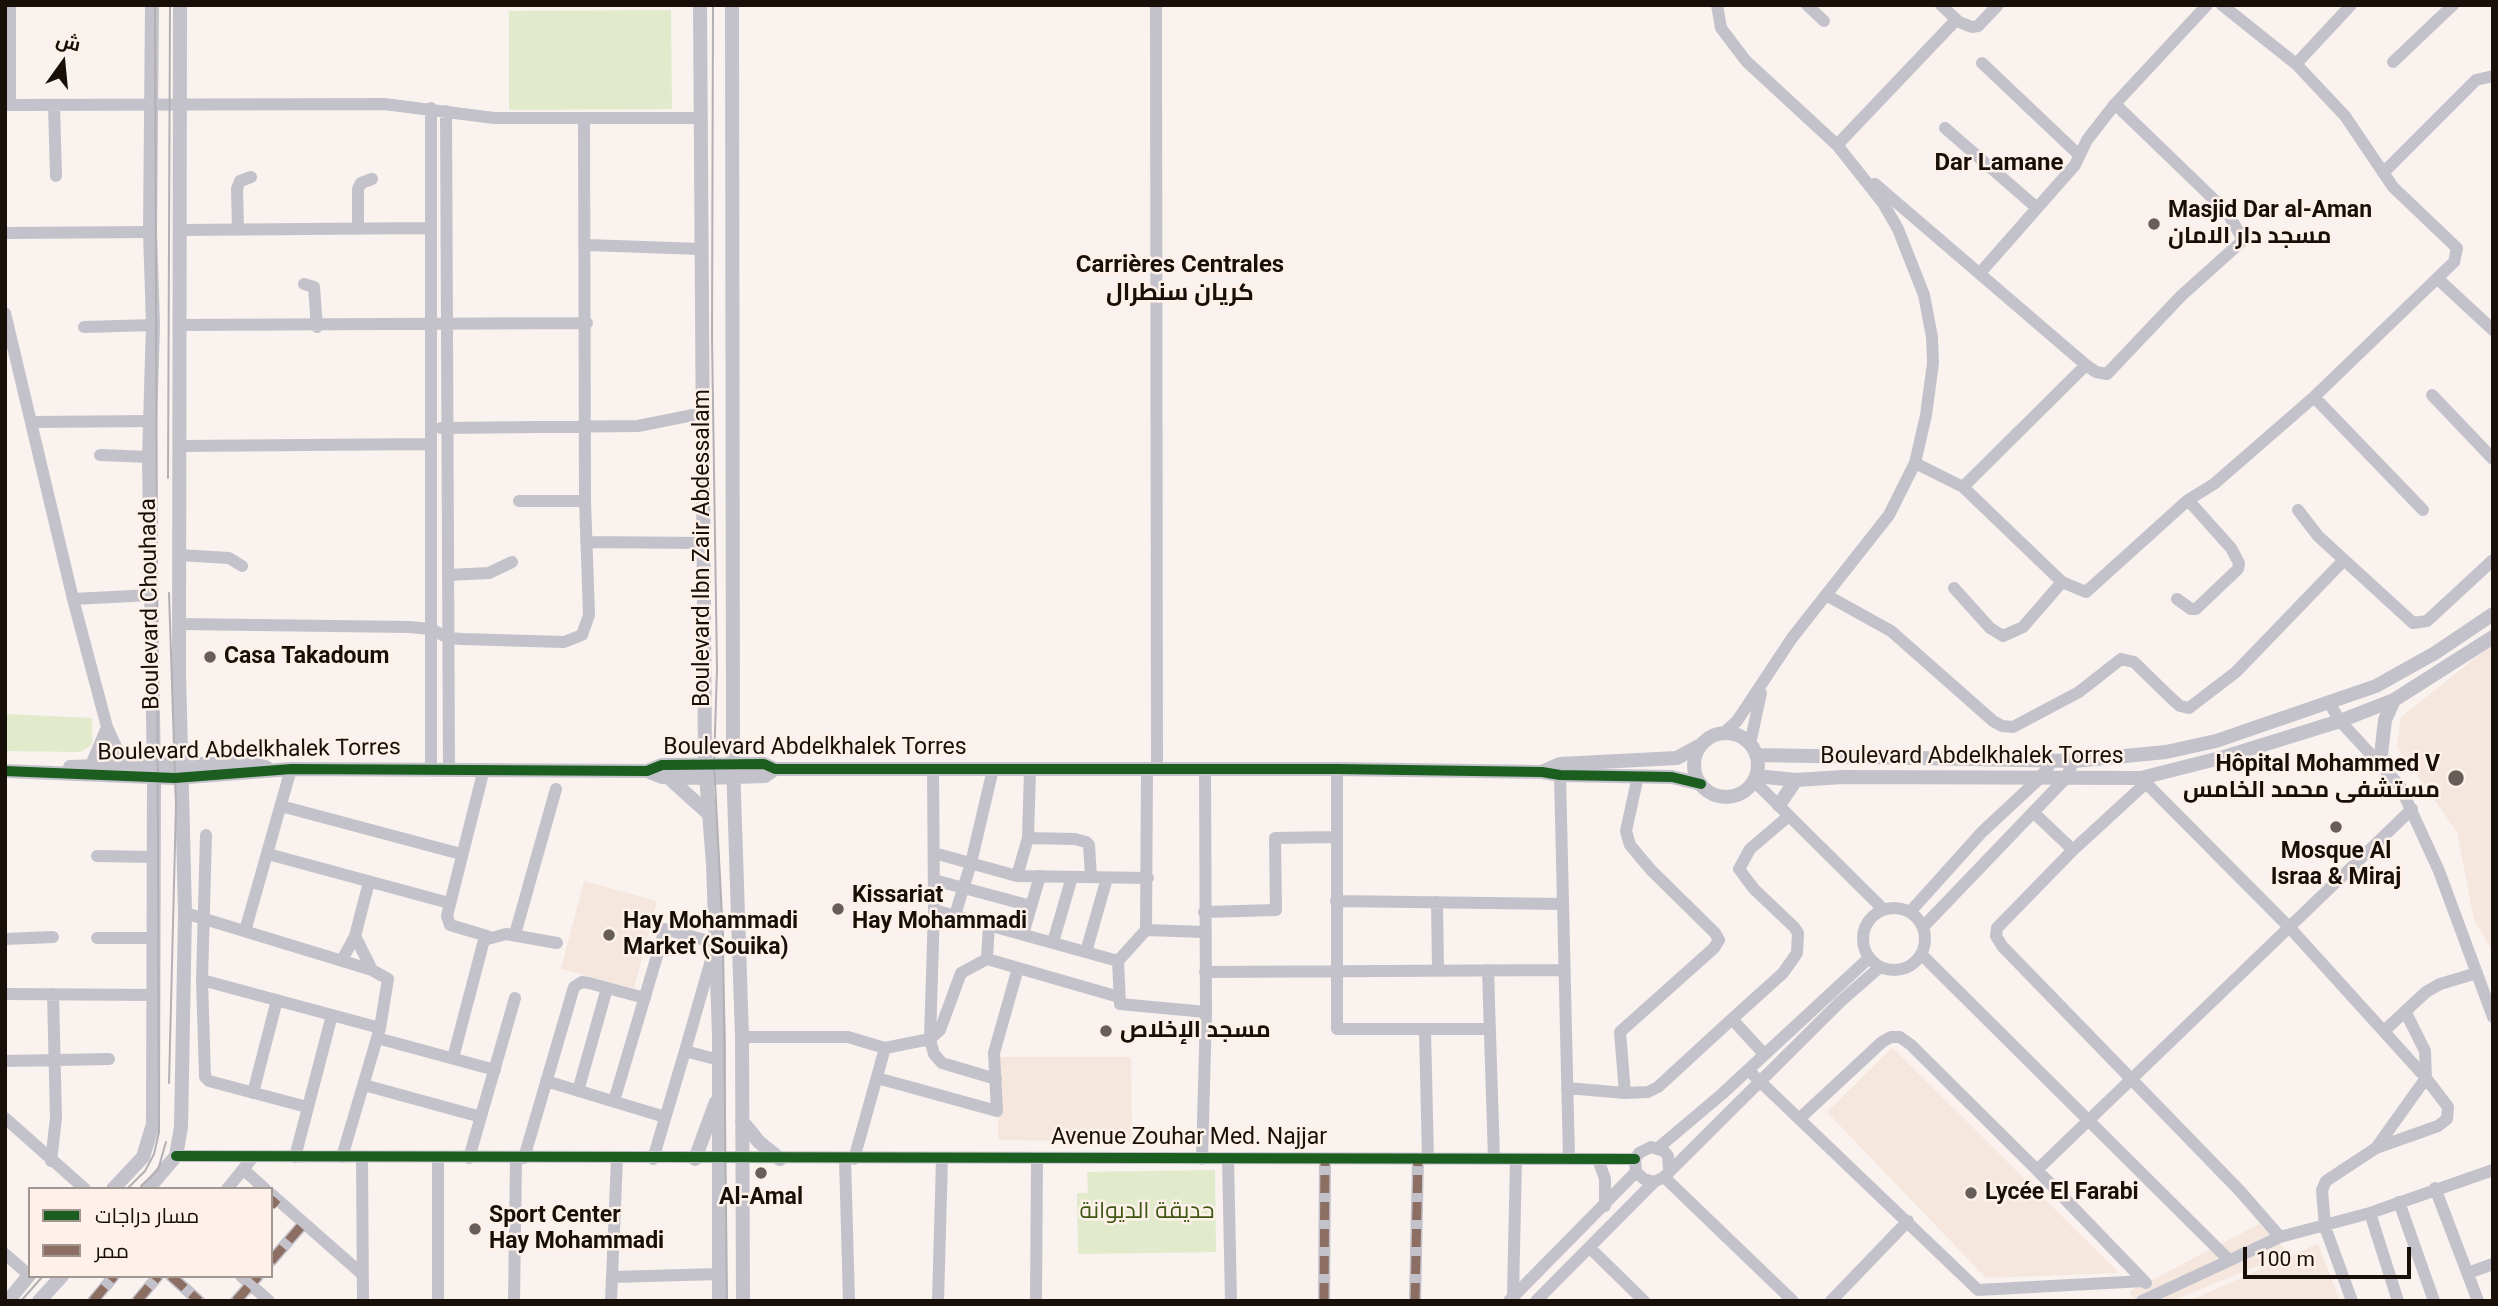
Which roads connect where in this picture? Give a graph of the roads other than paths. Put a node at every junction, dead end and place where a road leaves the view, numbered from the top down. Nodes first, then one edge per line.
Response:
1 (10, 5) edge
2 (152, 5) edge
3 (180, 5) edge
4 (700, 5) edge
5 (732, 5) edge
6 (1156, 5) edge
7 (1717, 5) edge
8 (1807, 5) edge
9 (1941, 5) edge
10 (1998, 5) edge
11 (2207, 5) edge
12 (2222, 5) edge
13 (2351, 5) edge
14 (2453, 5) edge
15 (1956, 20) junction
16 (1824, 21) dead end
17 (2393, 62) dead end
18 (1982, 63) dead end
19 (2296, 64) junction
20 (2493, 76) edge
21 (2115, 104) junction
22 (7, 105) edge
23 (54, 105) junction
24 (151, 105) junction
25 (181, 105) junction
26 (431, 108) junction
27 (446, 111) junction
28 (584, 118) junction
29 (701, 118) junction
30 (1945, 128) dead end
31 (1837, 145) junction
32 (2080, 155) junction
33 (1859, 170) junction
34 (2383, 173) junction
35 (56, 176) dead end
36 (251, 177) dead end
37 (372, 179) dead end
38 (2037, 208) junction
39 (358, 228) junction
40 (430, 228) junction
41 (238, 229) junction
42 (180, 230) junction
43 (150, 232) junction
44 (5, 233) edge
45 (587, 245) junction
46 (701, 249) junction
47 (1980, 273) junction
48 (2438, 279) junction
49 (304, 284) dead end
50 (5, 313) edge
51 (587, 323) junction
52 (153, 325) junction
53 (179, 325) junction
54 (446, 325) junction
55 (430, 326) junction
56 (84, 327) dead end
57 (317, 327) junction
58 (2493, 330) edge
59 (2086, 365) junction
60 (2432, 395) dead end
61 (2314, 397) junction
62 (703, 413) junction
63 (151, 421) junction
64 (31, 422) junction
65 (586, 427) junction
66 (430, 428) junction
67 (447, 428) junction
68 (430, 444) junction
69 (180, 446) junction
70 (100, 455) dead end
71 (149, 457) junction
72 (2493, 459) edge
73 (1915, 463) junction
74 (1964, 486) junction
75 (2188, 500) junction
76 (519, 501) dead end
77 (585, 501) junction
78 (2298, 510) dead end
79 (2423, 510) dead end
80 (586, 542) junction
81 (704, 543) junction
82 (179, 555) junction
83 (2344, 560) junction
84 (2493, 560) edge
85 (512, 562) dead end
86 (242, 566) dead end
87 (448, 575) junction
88 (2062, 582) junction
89 (1954, 588) dead end
90 (152, 595) junction
91 (1826, 595) junction
92 (73, 599) junction
93 (2177, 599) dead end
94 (2493, 614) edge
95 (179, 624) junction
96 (431, 629) junction
97 (2493, 637) edge
98 (448, 638) junction
99 (1763, 684) junction
100 (2394, 699) junction
101 (2330, 704) junction
102 (2340, 721) junction
103 (107, 727) junction
104 (1724, 733) junction
105 (1704, 742) junction
106 (1753, 749) junction
107 (2053, 760) junction
108 (2074, 761) junction
109 (2380, 763) junction
110 (124, 764) junction
111 (90, 765) junction
112 (1337, 768) junction
113 (291, 769) junction
114 (431, 769) junction
115 (449, 769) junction
116 (484, 769) junction
117 (933, 769) junction
118 (993, 769) junction
119 (1030, 770) junction
120 (1152, 770) junction
121 (5, 771) edge
122 (41, 771) junction
123 (154, 771) junction
124 (182, 771) junction
125 (647, 771) junction
126 (705, 771) junction
127 (733, 771) junction
128 (1205, 771) junction
129 (1542, 772) junction
130 (1560, 775) junction
131 (1638, 776) junction
132 (669, 778) junction
133 (2040, 778) junction
134 (2065, 779) junction
135 (1796, 780) junction
136 (2143, 780) junction
137 (1753, 781) junction
138 (1701, 784) junction
139 (556, 789) dead end
140 (1779, 805) junction
141 (281, 806) junction
142 (2412, 809) junction
143 (2033, 812) junction
144 (710, 816) junction
145 (1784, 820) junction
146 (206, 835) dead end
147 (1336, 837) junction
148 (1028, 838) junction
149 (2073, 850) junction
150 (934, 853) junction
151 (268, 854) junction
152 (461, 854) junction
153 (97, 856) dead end
154 (153, 857) junction
155 (971, 863) junction
156 (1017, 876) junction
157 (1040, 876) junction
158 (1072, 877) junction
159 (1091, 877) junction
160 (1107, 878) junction
161 (1148, 878) junction
162 (934, 880) junction
163 (369, 882) junction
164 (964, 888) junction
165 (1336, 901) junction
166 (1437, 902) junction
167 (449, 903) junction
168 (1563, 904) junction
169 (1031, 906) junction
170 (934, 910) junction
171 (1880, 911) junction
172 (1204, 912) junction
173 (1910, 912) junction
174 (185, 913) junction
175 (955, 915) junction
176 (203, 918) junction
177 (989, 925) junction
178 (1923, 927) junction
179 (2290, 928) junction
180 (1146, 930) junction
181 (245, 931) junction
182 (1204, 932) junction
183 (515, 934) junction
184 (1023, 934) junction
185 (355, 936) junction
186 (487, 936) junction
187 (53, 937) dead end
188 (97, 938) dead end
189 (153, 938) junction
190 (5, 939) edge
191 (1053, 942) junction
192 (557, 943) dead end
193 (716, 943) junction
194 (1086, 952) junction
195 (1919, 957) junction
196 (1869, 958) junction
197 (987, 959) junction
198 (342, 960) junction
199 (1118, 961) junction
200 (1880, 967) junction
201 (1018, 968) junction
202 (372, 970) junction
203 (1488, 970) junction
204 (1564, 970) junction
205 (1336, 971) junction
206 (1438, 971) junction
207 (1205, 972) junction
208 (2477, 973) junction
209 (202, 980) junction
210 (2488, 987) edge
211 (607, 988) junction
212 (5, 994) edge
213 (53, 994) junction
214 (154, 995) junction
215 (1119, 997) junction
216 (515, 998) dead end
217 (645, 998) junction
218 (277, 1000) junction
219 (2405, 1011) junction
220 (1206, 1012) junction
221 (332, 1015) junction
222 (2493, 1017) edge
223 (1732, 1019) junction
224 (1490, 1029) junction
225 (1424, 1030) junction
226 (2384, 1031) junction
227 (379, 1033) junction
228 (742, 1037) junction
229 (930, 1039) junction
230 (885, 1048) junction
231 (685, 1051) junction
232 (1764, 1054) junction
233 (453, 1058) junction
234 (109, 1059) dead end
235 (54, 1060) junction
236 (719, 1060) junction
237 (5, 1061) edge
238 (495, 1070) junction
239 (1748, 1070) junction
240 (877, 1078) junction
241 (2426, 1078) junction
242 (996, 1079) junction
243 (546, 1081) junction
244 (1760, 1082) junction
245 (2132, 1082) junction
246 (364, 1085) junction
247 (1567, 1088) junction
248 (578, 1091) junction
249 (253, 1093) junction
250 (1625, 1093) junction
251 (718, 1098) junction
252 (614, 1101) junction
253 (307, 1107) junction
254 (481, 1117) junction
255 (665, 1117) junction
256 (5, 1118) edge
257 (1800, 1119) junction
258 (742, 1121) junction
259 (2088, 1123) junction
260 (1658, 1148) junction
261 (2376, 1148) junction
262 (176, 1156) junction
263 (253, 1157) junction
264 (295, 1157) junction
265 (342, 1157) junction
266 (362, 1157) junction
267 (438, 1158) junction
268 (470, 1158) junction
269 (520, 1158) junction
270 (617, 1159) junction
271 (653, 1159) junction
272 (695, 1159) junction
273 (718, 1159) junction
274 (742, 1159) junction
275 (780, 1159) junction
276 (850, 1159) junction
277 (942, 1159) junction
278 (1037, 1159) junction
279 (1202, 1159) junction
280 (1228, 1159) junction
281 (1325, 1159) junction
282 (1423, 1159) junction
283 (1494, 1159) junction
284 (1516, 1159) junction
285 (1569, 1159) junction
286 (1598, 1159) junction
287 (51, 1161) junction
288 (1636, 1165) junction
289 (243, 1169) junction
290 (2036, 1170) junction
291 (2493, 1170) edge
292 (1662, 1176) junction
293 (83, 1187) edge
294 (115, 1187) edge
295 (150, 1187) edge
296 (229, 1187) edge
297 (263, 1187) edge
298 (2435, 1188) junction
299 (273, 1200) edge
300 (2399, 1202) junction
301 (1605, 1206) junction
302 (2370, 1213) junction
303 (1908, 1221) junction
304 (304, 1223) junction
305 (2325, 1227) junction
306 (2280, 1237) junction
307 (1590, 1248) junction
308 (5, 1254) edge
309 (273, 1259) edge
310 (2225, 1261) junction
311 (2493, 1264) edge
312 (28, 1273) edge
313 (2468, 1273) junction
314 (362, 1274) junction
315 (719, 1274) junction
316 (28, 1275) edge
317 (612, 1277) junction
318 (60, 1278) edge
319 (112, 1278) edge
320 (156, 1278) edge
321 (174, 1278) edge
322 (250, 1279) edge
323 (2144, 1281) junction
324 (2155, 1294) junction
325 (1976, 1295) edge
326 (1511, 1298) edge
327 (193, 1299) edge
328 (8, 1301) edge
329 (39, 1301) edge
330 (93, 1301) edge
331 (137, 1301) edge
332 (236, 1301) edge
333 (269, 1301) edge
334 (363, 1301) edge
335 (438, 1301) edge
336 (514, 1301) edge
337 (611, 1301) edge
338 (719, 1301) edge
339 (743, 1301) edge
340 (849, 1301) edge
341 (938, 1301) edge
342 (1036, 1301) edge
343 (1231, 1301) edge
344 (1324, 1301) edge
345 (1415, 1301) edge
346 (1536, 1301) edge
347 (1644, 1301) edge
348 (1793, 1301) edge
349 (1831, 1301) edge
350 (2142, 1301) edge
351 (2352, 1301) edge
352 (2398, 1301) edge
353 (2434, 1301) edge
354 (2478, 1301) edge

1 - 22 street
2 - 24 street, Boulevard Chouhada
3 - 25 street, Boulevard Chouhada
4 - 29 street, Boulevard Ibn Zair Abdessalam
5 - 127 street, Boulevard Ibn Zair Abdessalam
6 - 120 street
7 - 31 street
8 - 16 street
9 - 15 street
10 - 15 street
11 - 21 street
12 - 19 street
13 - 19 street
14 - 17 street
15 - 31 street
18 - 32 street
19 - 34 street
20 - 34 street
21 - 32 street
21 - 59 street
22 - 23 street
23 - 24 street
23 - 35 street
24 - 25 street
24 - 43 street, Boulevard Chouhada
25 - 26 street
25 - 42 street, Boulevard Chouhada
26 - 27 street
26 - 40 street
27 - 28 street
27 - 54 street
28 - 29 street
28 - 45 street
29 - 46 street, Boulevard Ibn Zair Abdessalam
30 - 38 street
31 - 33 street
32 - 38 street
33 - 47 street
33 - 73 street
34 - 48 street
36 - 41 street
37 - 39 street
38 - 47 street
39 - 40 street
39 - 41 street
40 - 55 street
41 - 42 street
42 - 53 street, Boulevard Chouhada
43 - 44 street
43 - 52 street, Boulevard Chouhada
45 - 46 street
45 - 51 street
46 - 62 street, Boulevard Ibn Zair Abdessalam
47 - 59 street
48 - 58 street
48 - 61 street
49 - 57 street
50 - 64 street
51 - 54 street
51 - 65 street
52 - 56 street
52 - 63 street, Boulevard Chouhada
53 - 57 street
53 - 69 street, Boulevard Chouhada
54 - 55 street
54 - 67 street
55 - 57 street
55 - 66 street
59 - 74 street
60 - 72 street
61 - 75 street
61 - 79 street
62 - 65 street
62 - 81 street, Boulevard Ibn Zair Abdessalam
63 - 64 street
63 - 71 street, Boulevard Chouhada
64 - 92 street
65 - 67 street
65 - 77 street
66 - 67 street
66 - 68 street
67 - 87 street
68 - 69 street
68 - 96 street
69 - 82 street, Boulevard Chouhada
70 - 71 street
71 - 90 street, Boulevard Chouhada
73 - 74 street
73 - 91 street
74 - 88 street
75 - 88 street
75 - 93 street
76 - 77 street
77 - 80 street
78 - 83 street
80 - 81 street
80 - 98 street
81 - 126 street, Boulevard Ibn Zair Abdessalam
82 - 86 street
82 - 95 street, Boulevard Chouhada
83 - 84 street
83 - 91 street
85 - 87 street
87 - 98 street
88 - 89 street
90 - 92 street
90 - 123 street, Boulevard Chouhada
91 - 99 street
92 - 103 street
94 - 101 street, Boulevard Abdelkhalek Torres
95 - 96 street
95 - 124 street, Boulevard Chouhada
96 - 98 street
96 - 114 street
97 - 100 street, Boulevard Abdelkhalek Torres
98 - 115 street
99 - 104 street
99 - 106 street
100 - 102 street, Boulevard Abdelkhalek Torres
100 - 109 street
101 - 102 street
101 - 108 street, Boulevard Abdelkhalek Torres
102 - 109 street
102 - 136 street, Boulevard Abdelkhalek Torres
103 - 110 street
103 - 111 street
104 - 105 street
104 - 106 street
105 - 129 street, Boulevard Abdelkhalek Torres
105 - 138 street
106 - 107 street, Boulevard Abdelkhalek Torres
106 - 137 street
107 - 108 street, Boulevard Abdelkhalek Torres
107 - 133 street
108 - 134 street
109 - 142 street
110 - 111 street, Boulevard Abdelkhalek Torres
110 - 123 street, Boulevard Abdelkhalek Torres
111 - 122 street, Boulevard Abdelkhalek Torres
112 - 128 street, Boulevard Abdelkhalek Torres
112 - 129 street, Boulevard Abdelkhalek Torres
112 - 147 street
113 - 114 street, Boulevard Abdelkhalek Torres
113 - 124 street, Boulevard Abdelkhalek Torres
113 - 141 street
114 - 115 street, Boulevard Abdelkhalek Torres
115 - 116 street, Boulevard Abdelkhalek Torres
116 - 125 street, Boulevard Abdelkhalek Torres
116 - 152 street
117 - 118 street, Boulevard Abdelkhalek Torres
117 - 127 street, Boulevard Abdelkhalek Torres
117 - 150 street
118 - 119 street, Boulevard Abdelkhalek Torres
118 - 155 street
119 - 120 street, Boulevard Abdelkhalek Torres
119 - 148 street
120 - 128 street, Boulevard Abdelkhalek Torres
120 - 161 street
121 - 122 street, Boulevard Abdelkhalek Torres
122 - 123 street, Boulevard Abdelkhalek Torres
123 - 124 street, Boulevard Abdelkhalek Torres
123 - 154 street, Boulevard Chouhada
124 - 174 street, Boulevard Chouhada
125 - 126 street, Boulevard Abdelkhalek Torres
125 - 132 street, Boulevard Abdelkhalek Torres
126 - 127 street, Boulevard Abdelkhalek Torres
126 - 132 street, Boulevard Abdelkhalek Torres
126 - 144 street, Boulevard Ibn Zair Abdessalam
127 - 228 street, Boulevard Ibn Zair Abdessalam
128 - 172 street
129 - 130 street, Boulevard Abdelkhalek Torres
130 - 131 street, Boulevard Abdelkhalek Torres
130 - 168 street
131 - 138 street, Boulevard Abdelkhalek Torres
131 - 250 street
132 - 144 street
133 - 134 street, Boulevard Abdelkhalek Torres
133 - 135 street, Boulevard Abdelkhalek Torres
133 - 173 street
134 - 136 street, Boulevard Abdelkhalek Torres
134 - 143 street
135 - 137 street, Boulevard Abdelkhalek Torres
135 - 140 street
136 - 149 street
136 - 179 street
137 - 138 street
137 - 140 street
137 - 145 street
139 - 183 street
140 - 171 street
141 - 151 street
141 - 152 street
142 - 179 street
142 - 208 street
143 - 149 street
143 - 178 street
144 - 193 street, Boulevard Ibn Zair Abdessalam
145 - 171 street
145 - 223 street
146 - 176 street
147 - 165 street
147 - 172 street
148 - 156 street
148 - 159 street
149 - 245 street
150 - 155 street
150 - 162 street
151 - 163 street
151 - 181 street
152 - 167 street
153 - 154 street
154 - 189 street, Boulevard Chouhada
155 - 156 street
155 - 164 street
156 - 157 street
157 - 158 street
157 - 169 street
158 - 159 street
158 - 191 street
159 - 160 street
160 - 161 street
160 - 194 street
161 - 180 street
162 - 164 street
162 - 170 street
163 - 167 street
163 - 185 street
164 - 169 street
164 - 175 street
165 - 166 street
165 - 205 street
166 - 168 street
166 - 206 street
167 - 186 street
168 - 204 street
169 - 184 street
170 - 175 street
170 - 229 street
171 - 173 street
171 - 196 street
172 - 182 street
173 - 178 street
174 - 176 street
174 - 262 street, Boulevard Chouhada
175 - 177 street
176 - 181 street
176 - 209 street
177 - 184 street
177 - 197 street
178 - 195 street
179 - 226 street
179 - 245 street
180 - 182 street
180 - 199 street
181 - 198 street
182 - 207 street
183 - 186 street
183 - 192 street
184 - 191 street
185 - 198 street
185 - 202 street
186 - 233 street
187 - 190 street
188 - 189 street
189 - 214 street, Boulevard Chouhada
191 - 194 street
193 - 217 street
193 - 231 street
193 - 236 street, Boulevard Ibn Zair Abdessalam
194 - 199 street
195 - 200 street
195 - 259 street
196 - 200 street
196 - 232 street
197 - 201 street
197 - 229 street
198 - 202 street
199 - 215 street
200 - 244 street
201 - 215 street
201 - 242 street
202 - 227 street
203 - 204 street
203 - 206 street
203 - 224 street
204 - 247 street
205 - 206 street
205 - 207 street
205 - 225 street
207 - 220 street
208 - 210 street
208 - 219 street
209 - 218 street
209 - 249 street
210 - 222 street
211 - 217 street
211 - 243 street
211 - 248 street
212 - 213 street
213 - 214 street
213 - 235 street
214 - 294 street, Boulevard Chouhada
215 - 220 street
216 - 238 street
217 - 252 street
218 - 221 street
218 - 249 street
219 - 226 street
219 - 241 street
220 - 279 street
221 - 227 street
221 - 253 street
223 - 232 street
223 - 250 street
224 - 225 street
224 - 283 street
225 - 282 street
226 - 241 street
227 - 233 street
227 - 246 street
228 - 230 street
228 - 258 street, Boulevard Ibn Zair Abdessalam
229 - 230 street
229 - 242 street
230 - 240 street
231 - 236 street
231 - 255 street
232 - 239 street
233 - 238 street
234 - 235 street
235 - 237 street
235 - 287 street
236 - 251 street, Boulevard Ibn Zair Abdessalam
238 - 254 street
239 - 244 street
239 - 260 street
240 - 242 street
240 - 276 street
241 - 261 street
241 - 261 street
243 - 248 street
243 - 269 street
244 - 257 street
244 - 292 street
245 - 259 street
245 - 306 street
246 - 254 street
246 - 265 street
247 - 250 street
247 - 285 street
248 - 252 street
249 - 253 street
251 - 272 street
251 - 273 street, Boulevard Ibn Zair Abdessalam
252 - 255 street
253 - 264 street
254 - 268 street
255 - 271 street
256 - 287 street
257 - 290 street
257 - 303 street
258 - 274 street, Boulevard Ibn Zair Abdessalam
258 - 275 street
259 - 290 street
259 - 310 street
260 - 288 street
260 - 292 street
261 - 305 street
262 - 263 street, Avenue Zouhar Med. Najjar
262 - 295 street
263 - 264 street, Avenue Zouhar Med. Najjar
263 - 289 street
264 - 265 street, Avenue Zouhar Med. Najjar
265 - 266 street, Avenue Zouhar Med. Najjar
266 - 267 street, Avenue Zouhar Med. Najjar
266 - 314 street
267 - 268 street, Avenue Zouhar Med. Najjar
267 - 335 street
268 - 269 street, Avenue Zouhar Med. Najjar
269 - 270 street, Avenue Zouhar Med. Najjar
269 - 336 street
270 - 271 street, Avenue Zouhar Med. Najjar
270 - 317 street
271 - 272 street, Avenue Zouhar Med. Najjar
272 - 273 street, Avenue Zouhar Med. Najjar
273 - 274 street, Avenue Zouhar Med. Najjar
273 - 315 street, Boulevard Ibn Zair Abdessalam
274 - 275 street, Avenue Zouhar Med. Najjar
274 - 339 street, Boulevard Ibn Zair Abdessalam
275 - 276 street, Avenue Zouhar Med. Najjar
276 - 277 street, Avenue Zouhar Med. Najjar
276 - 340 street
277 - 278 street, Avenue Zouhar Med. Najjar
277 - 341 street
278 - 279 street, Avenue Zouhar Med. Najjar
278 - 342 street
279 - 280 street, Avenue Zouhar Med. Najjar
280 - 281 street, Avenue Zouhar Med. Najjar
280 - 343 street
281 - 282 street, Avenue Zouhar Med. Najjar
281 - 344 street
282 - 283 street, Avenue Zouhar Med. Najjar
282 - 345 street
283 - 284 street, Avenue Zouhar Med. Najjar
284 - 285 street, Avenue Zouhar Med. Najjar
284 - 326 street
285 - 286 street, Avenue Zouhar Med. Najjar
286 - 288 street, Avenue Zouhar Med. Najjar
286 - 301 street
287 - 293 street
288 - 292 street
288 - 301 street
289 - 296 street
289 - 297 street
290 - 323 street
291 - 298 street
292 - 307 street
292 - 348 street
298 - 300 street
298 - 313 street
299 - 304 street
300 - 302 street
300 - 353 street
301 - 326 street
302 - 305 street
302 - 352 street
303 - 325 street
303 - 349 street
304 - 309 street
304 - 314 street
305 - 306 street
305 - 351 street
306 - 310 street
307 - 346 street
307 - 347 street
308 - 312 street
310 - 324 street
311 - 313 street
313 - 354 street
314 - 334 street
315 - 317 street
315 - 338 street, Boulevard Ibn Zair Abdessalam
316 - 328 street
317 - 337 street
318 - 329 street
319 - 330 street
320 - 331 street
321 - 327 street
322 - 332 street
322 - 333 street
323 - 324 street
323 - 325 street
324 - 350 street

